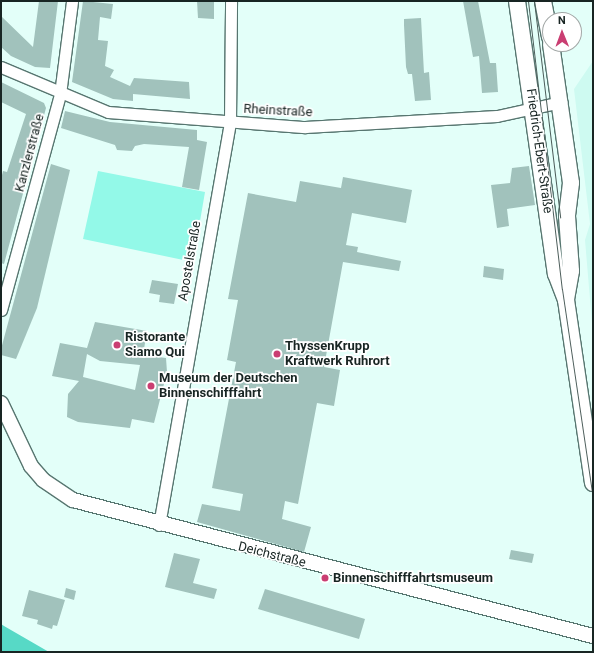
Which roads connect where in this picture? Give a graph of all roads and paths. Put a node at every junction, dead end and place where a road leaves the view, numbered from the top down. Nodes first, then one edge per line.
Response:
1 (72, 1) edge
2 (231, 1) edge
3 (517, 1) edge
4 (543, 1) edge
5 (545, 12) edge
6 (553, 52) edge
7 (1, 67) edge
8 (60, 94) junction
9 (561, 102) junction
10 (532, 109) junction
11 (230, 122) junction
12 (566, 300) junction
13 (1, 310) edge
14 (1, 403) edge
15 (593, 483) edge
16 (159, 525) junction
17 (593, 636) edge

1 - 8 street, Kanzlerstraße
2 - 11 street, Apostelstraße
3 - 10 main road, Friedrich-Ebert-Straße
4 - 5 main road
6 - 9 main road, Friedrich-Ebert-Straße
7 - 8 street, Rheinstraße
8 - 11 street, Rheinstraße
8 - 13 street, Kanzlerstraße
9 - 10 street, Rheinstraße
9 - 12 main road, Friedrich-Ebert-Straße
10 - 11 street, Rheinstraße
10 - 12 main road, Friedrich-Ebert-Straße
11 - 16 street, Apostelstraße
12 - 15 main road, Friedrich-Ebert-Straße
14 - 16 street, Deichstraße
16 - 17 street, Deichstraße

